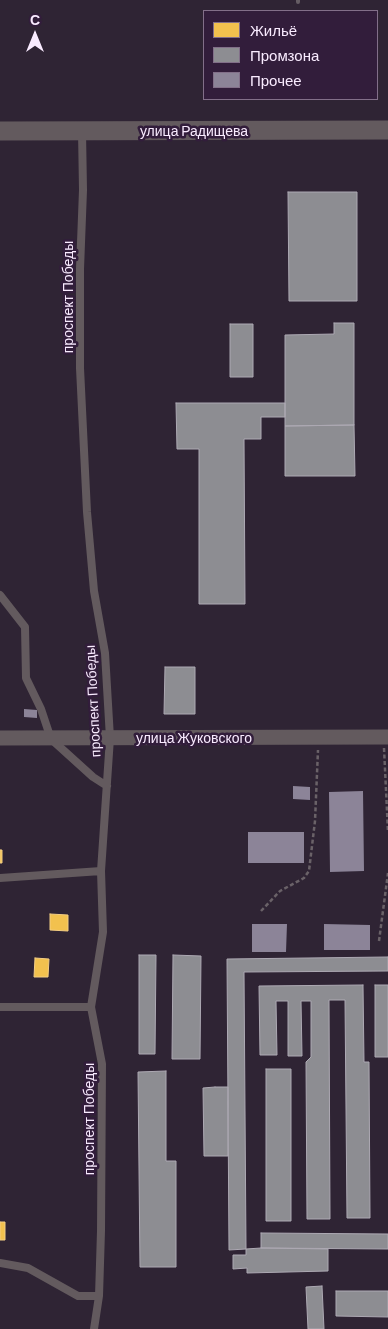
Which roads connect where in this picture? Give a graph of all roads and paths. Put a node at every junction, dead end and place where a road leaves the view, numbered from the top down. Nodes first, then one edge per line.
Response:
1 (388, 130) edge
2 (0, 131) edge
3 (82, 131) junction
4 (0, 595) edge
5 (386, 737) edge
6 (0, 738) edge
7 (110, 738) junction
8 (318, 738) junction
9 (51, 739) junction
10 (107, 786) junction
11 (388, 832) edge
12 (101, 871) junction
13 (388, 874) edge
14 (0, 878) edge
15 (260, 912) dead end
16 (379, 941) dead end
17 (91, 1006) junction
18 (0, 1007) edge
19 (0, 1264) edge
20 (99, 1296) junction
21 (94, 1329) edge

1 - 3 street, улица Радищева
2 - 3 street, улица Радищева
3 - 7 lane, проспект Победы
4 - 9 lane
5 - 8 street, улица Жуковского
5 - 11 path
6 - 9 street, улица Жуковского
7 - 8 street, улица Жуковского
7 - 9 street, улица Жуковского
7 - 10 lane, проспект Победы
8 - 15 path
9 - 10 lane
10 - 12 lane, проспект Победы
12 - 14 lane
12 - 17 lane, проспект Победы
13 - 16 path
17 - 18 lane
17 - 20 lane, проспект Победы
19 - 20 lane
20 - 21 lane, проспект Победы

